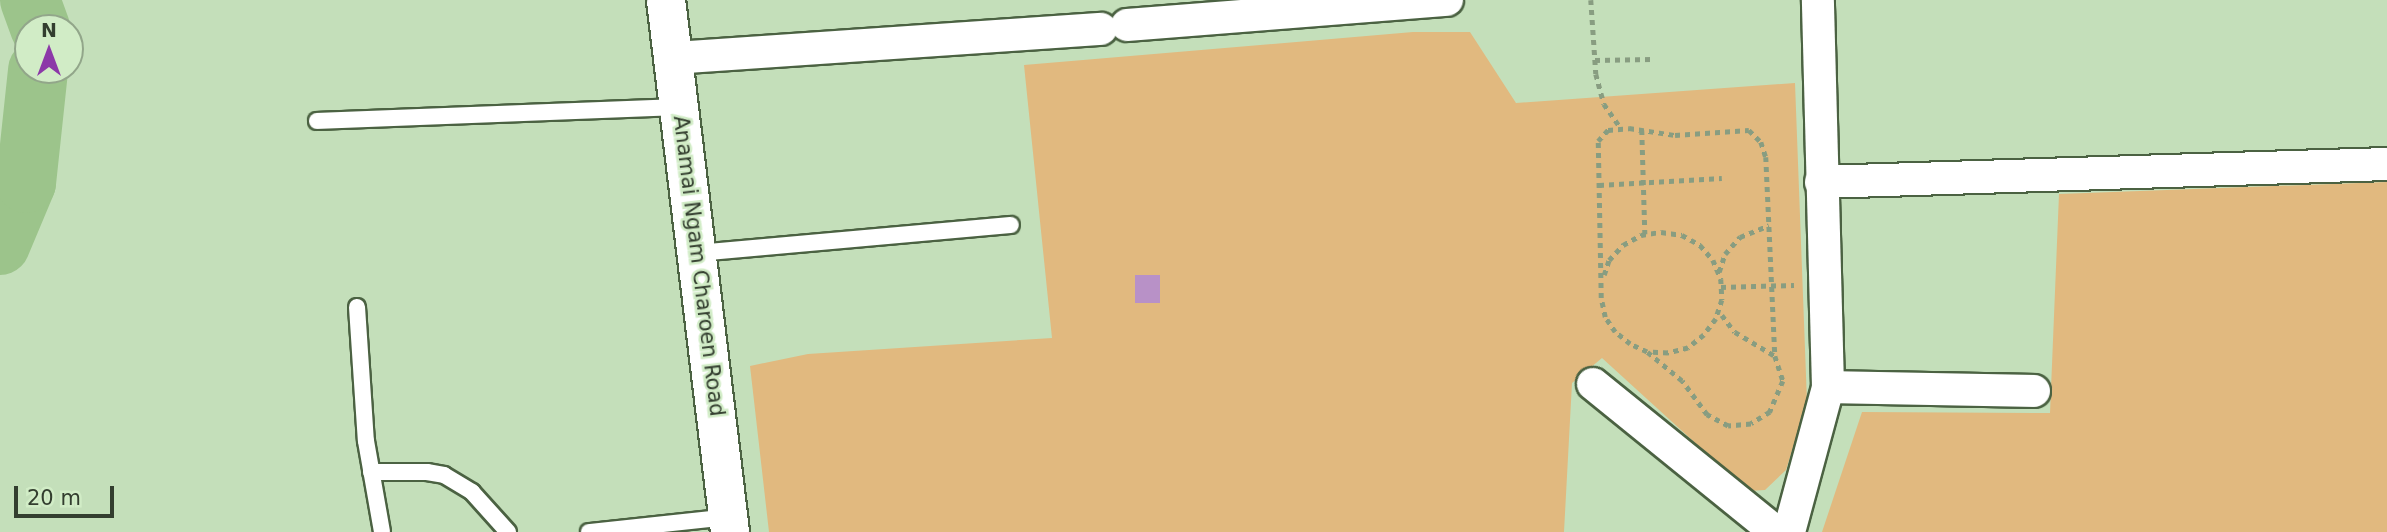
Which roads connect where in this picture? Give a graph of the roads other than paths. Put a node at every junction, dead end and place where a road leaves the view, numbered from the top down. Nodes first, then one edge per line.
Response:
1 (666, 0) edge
2 (1447, 0) edge
3 (1818, 0) edge
4 (673, 58) junction
5 (679, 107) junction
6 (317, 121) dead end
7 (2387, 164) edge
8 (1821, 182) junction
9 (1011, 225) dead end
10 (697, 253) junction
11 (357, 307) dead end
12 (1593, 384) dead end
13 (1828, 387) junction
14 (2034, 391) dead end
15 (371, 472) junction
16 (729, 524) edge
17 (382, 532) edge
18 (508, 532) edge
19 (589, 532) edge
20 (1776, 532) edge
21 (1789, 532) edge

1 - 4 street, Anamai Ngam Charoen Road
2 - 4 street
3 - 8 street
4 - 5 street, Anamai Ngam Charoen Road
5 - 6 lane
5 - 10 street, Anamai Ngam Charoen Road
7 - 8 street
8 - 13 street
9 - 10 lane
10 - 16 street, Anamai Ngam Charoen Road
11 - 15 lane
12 - 20 street
13 - 14 street
13 - 21 street
15 - 17 lane
15 - 18 lane
16 - 19 lane

